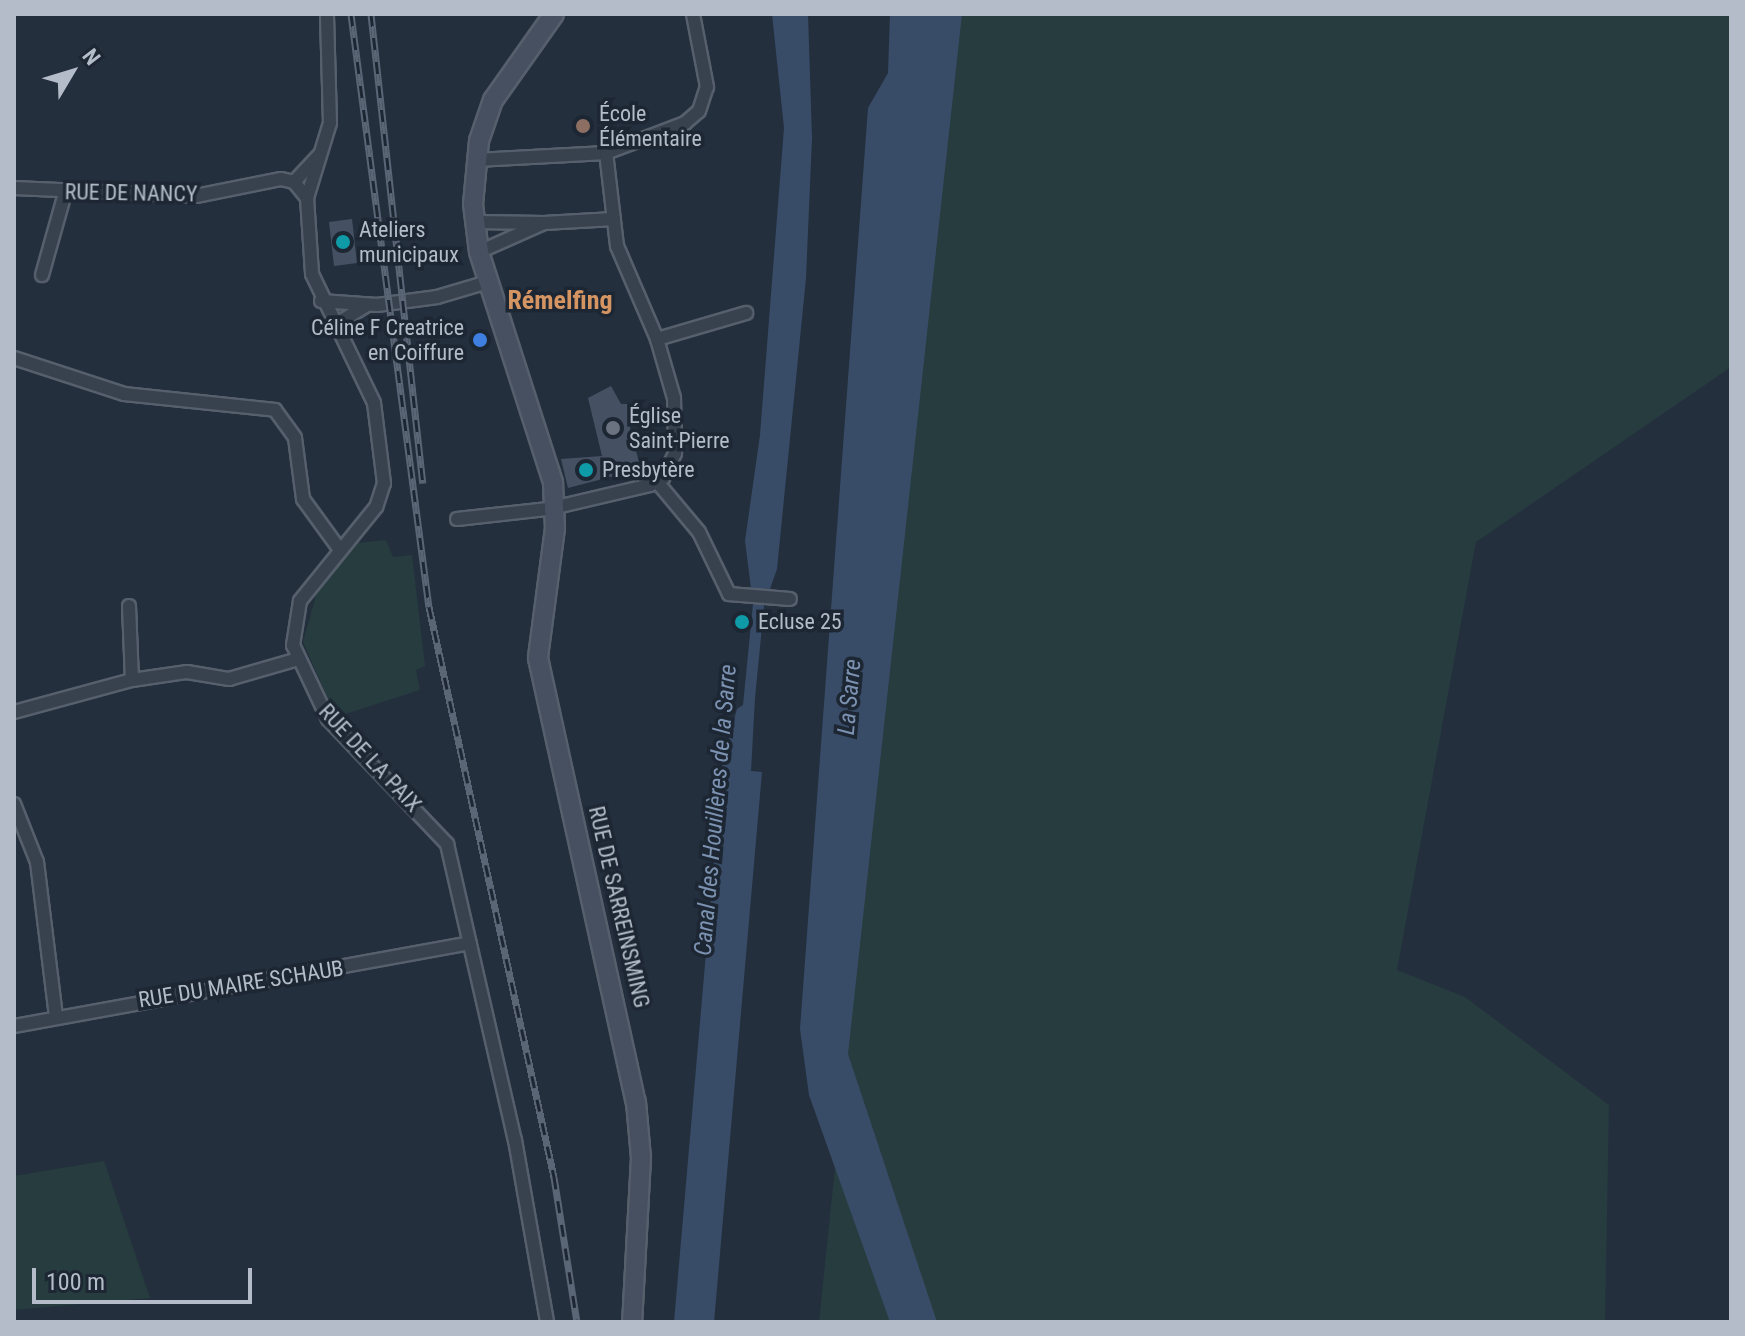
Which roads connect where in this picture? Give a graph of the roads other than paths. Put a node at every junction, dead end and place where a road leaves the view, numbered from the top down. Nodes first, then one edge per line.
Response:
1 (327, 14) edge
2 (554, 14) edge
3 (693, 14) edge
4 (323, 150) junction
5 (606, 153) junction
6 (476, 160) junction
7 (294, 182) junction
8 (14, 188) edge
9 (65, 193) junction
10 (307, 198) junction
11 (614, 219) junction
12 (474, 222) junction
13 (544, 223) junction
14 (479, 252) junction
15 (42, 275) dead end
16 (488, 282) junction
17 (321, 301) junction
18 (365, 306) junction
19 (746, 313) dead end
20 (335, 325) junction
21 (657, 339) junction
22 (14, 358) edge
23 (658, 483) junction
24 (556, 507) junction
25 (457, 519) dead end
26 (340, 550) junction
27 (785, 599) dead end
28 (129, 606) dead end
29 (298, 659) junction
30 (132, 680) junction
31 (14, 712) edge
32 (14, 804) edge
33 (469, 943) junction
34 (56, 1017) junction
35 (14, 1026) edge
36 (547, 1322) edge
37 (632, 1322) edge

1 - 4 street
2 - 6 street, RUE DE SARREINSMING
3 - 5 street
4 - 7 street
4 - 10 street
5 - 6 street
5 - 11 street
6 - 12 street, RUE DE SARREINSMING
7 - 9 street, RUE DE NANCY
7 - 10 street
8 - 9 street, RUE DE NANCY
9 - 15 street
10 - 17 street, RUE DE LA PAIX
11 - 13 street
11 - 21 street
12 - 13 street
12 - 14 street, RUE DE SARREINSMING
13 - 14 street
14 - 16 street, RUE DE SARREINSMING
16 - 18 street
16 - 24 street, RUE DE SARREINSMING
17 - 18 street
17 - 20 street, RUE DE LA PAIX
18 - 20 street
19 - 21 street
20 - 26 street, RUE DE LA PAIX
21 - 23 street
22 - 26 street
23 - 24 street
23 - 27 street
24 - 25 street
24 - 37 street, RUE DE SARREINSMING
26 - 29 street, RUE DE LA PAIX
28 - 30 street
29 - 30 street
29 - 33 street, RUE DE LA PAIX
30 - 31 street
32 - 34 street
33 - 34 street, RUE DU MAIRE SCHAUB
33 - 36 street, RUE DE LA PAIX
34 - 35 street, RUE DU MAIRE SCHAUB

